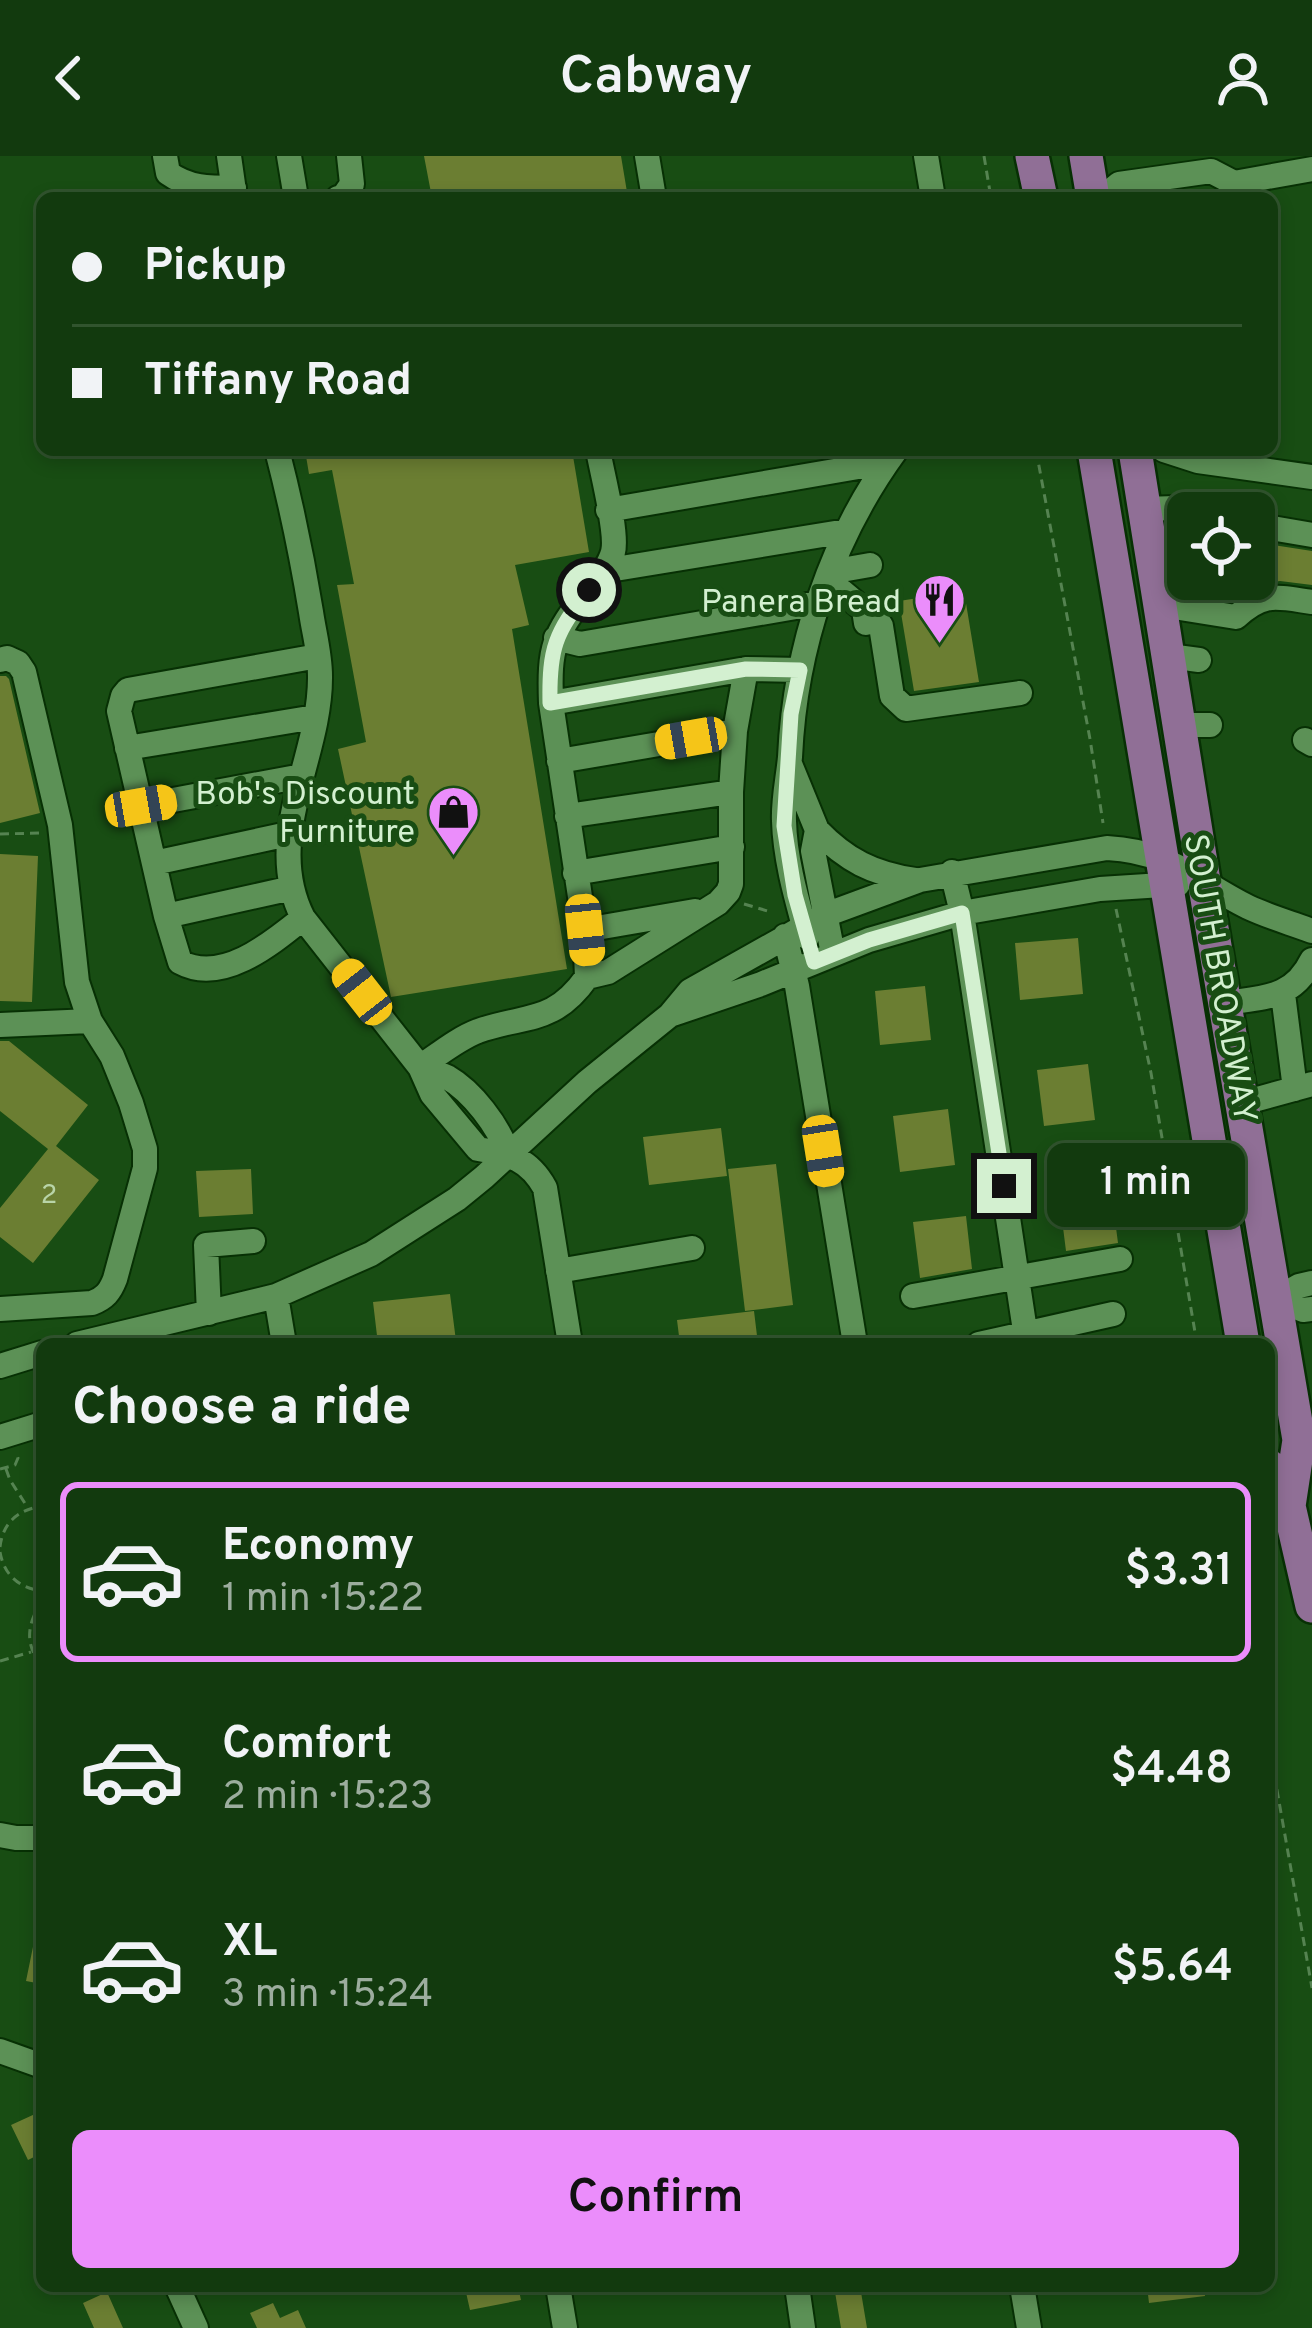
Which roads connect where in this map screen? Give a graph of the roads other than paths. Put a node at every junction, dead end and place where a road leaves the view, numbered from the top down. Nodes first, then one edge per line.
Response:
1 (165, 156) edge
2 (229, 156) edge
3 (289, 156) edge
4 (349, 156) edge
5 (646, 156) edge
6 (926, 156) edge
7 (1032, 156) edge
8 (1086, 156) edge
9 (1161, 167) edge
10 (1312, 170) edge
11 (1227, 190) edge
12 (228, 192) edge
13 (234, 192) edge
14 (295, 192) edge
15 (346, 192) edge
16 (653, 192) edge
17 (932, 192) edge
18 (1040, 192) edge
19 (1092, 192) edge
20 (1109, 192) edge
21 (278, 456) edge
22 (599, 456) edge
23 (892, 456) edge
24 (1095, 456) edge
25 (1136, 456) edge
26 (1184, 456) edge
27 (1312, 477) edge
28 (1167, 508) edge
29 (1144, 509) junction
30 (608, 510) junction
31 (1275, 529) edge
32 (847, 531) junction
33 (1312, 535) edge
34 (870, 565) dead end
35 (603, 571) junction
36 (830, 572) junction
37 (1312, 602) edge
38 (819, 603) junction
39 (1160, 604) junction
40 (864, 610) junction
41 (1244, 610) junction
42 (1312, 616) edge
43 (556, 638) junction
44 (318, 656) junction
45 (0, 660) edge
46 (746, 669) junction
47 (800, 670) junction
48 (875, 689) dead end
49 (1020, 693) dead end
50 (550, 703) junction
51 (315, 717) junction
52 (735, 731) junction
53 (127, 748) junction
54 (559, 760) junction
55 (790, 761) junction
56 (302, 776) junction
57 (730, 792) junction
58 (141, 806) junction
59 (567, 816) junction
60 (817, 830) junction
61 (288, 834) junction
62 (732, 847) junction
63 (154, 863) junction
64 (1164, 871) junction
65 (952, 872) junction
66 (575, 873) junction
67 (917, 881) junction
68 (1204, 881) junction
69 (292, 889) junction
70 (710, 909) junction
71 (962, 913) junction
72 (166, 916) junction
73 (304, 918) junction
74 (805, 925) junction
75 (585, 930) junction
76 (1312, 931) edge
77 (813, 962) junction
78 (1310, 968) edge
79 (586, 977) junction
80 (1283, 994) junction
81 (1226, 1003) junction
82 (670, 1015) junction
83 (90, 1021) junction
84 (0, 1025) edge
85 (420, 1067) junction
86 (1303, 1086) edge
87 (1243, 1103) junction
88 (508, 1153) junction
89 (253, 1241) dead end
90 (692, 1248) dead end
91 (1120, 1259) dead end
92 (557, 1271) junction
93 (1018, 1277) junction
94 (1312, 1283) edge
95 (276, 1296) junction
96 (913, 1296) dead end
97 (1276, 1299) junction
98 (0, 1309) edge
99 (1312, 1309) edge
100 (209, 1313) junction
101 (1112, 1315) dead end
102 (103, 1338) edge
103 (283, 1338) edge
104 (569, 1338) edge
105 (854, 1338) edge
106 (1027, 1338) edge
107 (1031, 1338) edge
108 (1242, 1338) edge
109 (36, 1355) edge
110 (0, 1366) edge
111 (36, 1427) edge
112 (7, 1443) edge
113 (1275, 1478) edge
114 (1289, 1506) junction
115 (1312, 1606) edge
116 (0, 1834) edge
117 (36, 1838) edge
118 (0, 2051) edge
119 (36, 2064) edge
120 (180, 2292) edge
121 (560, 2292) edge
122 (798, 2292) edge
123 (1023, 2292) edge
124 (196, 2328) edge
125 (565, 2328) edge
126 (803, 2328) edge
127 (1029, 2328) edge

1 - 12 street
2 - 13 street
3 - 14 street
4 - 15 street
5 - 16 street
6 - 17 street
7 - 18 main road
8 - 19 main road
9 - 11 street
9 - 20 street
10 - 11 street
21 - 44 street
22 - 30 street
23 - 30 street
23 - 32 street
24 - 64 main road, SOUTH BROADWAY
25 - 29 main road, SOUTH BROADWAY
26 - 27 street
28 - 29 street
29 - 39 main road, SOUTH BROADWAY
30 - 35 street
31 - 33 street
32 - 35 street
32 - 36 street
34 - 36 street
35 - 43 street
36 - 38 street
36 - 40 street
37 - 41 street
38 - 43 street
38 - 47 street
39 - 41 street
39 - 68 main road, SOUTH BROADWAY
40 - 48 street
40 - 49 street
41 - 42 street
43 - 50 street
44 - 51 street
44 - 53 street
45 - 83 street
46 - 47 street
46 - 50 street
46 - 52 street
47 - 55 street
50 - 54 street
51 - 53 street
51 - 56 street
52 - 54 street
52 - 57 street
53 - 58 street
54 - 59 street
55 - 60 street
55 - 74 street
56 - 58 street
56 - 61 street
57 - 59 street
57 - 62 street
58 - 63 street
59 - 66 street
60 - 67 street
60 - 74 street
61 - 63 street
61 - 69 street
62 - 66 street
62 - 70 street
63 - 72 street
64 - 65 street
64 - 68 street
64 - 71 street
64 - 108 main road, SOUTH BROADWAY
65 - 67 street
65 - 71 street
66 - 75 street
67 - 74 street
68 - 76 street
68 - 81 main road, SOUTH BROADWAY
69 - 72 street
69 - 73 street
70 - 75 street
70 - 79 street
71 - 77 street
71 - 93 street
72 - 73 street
73 - 85 street
74 - 77 street
74 - 77 street
74 - 82 street
75 - 79 street
77 - 82 street
77 - 105 street
78 - 80 street
79 - 85 street
80 - 81 street
80 - 86 street
81 - 87 main road, SOUTH BROADWAY
82 - 88 street
83 - 84 street
83 - 98 street
85 - 88 street
86 - 87 street
87 - 97 main road, SOUTH BROADWAY
88 - 92 street
88 - 95 street
89 - 100 street
90 - 92 street
91 - 93 street
92 - 104 street
93 - 96 street
93 - 106 street
94 - 97 street
95 - 100 street
95 - 103 street
97 - 99 street
97 - 114 main road, SOUTH BROADWAY
100 - 102 street
101 - 107 street
109 - 110 street
111 - 112 street
113 - 114 main road, SOUTH BROADWAY
114 - 115 main road, SOUTH BROADWAY
116 - 117 street
118 - 119 street
120 - 124 street
121 - 125 street
122 - 126 street
123 - 127 street

